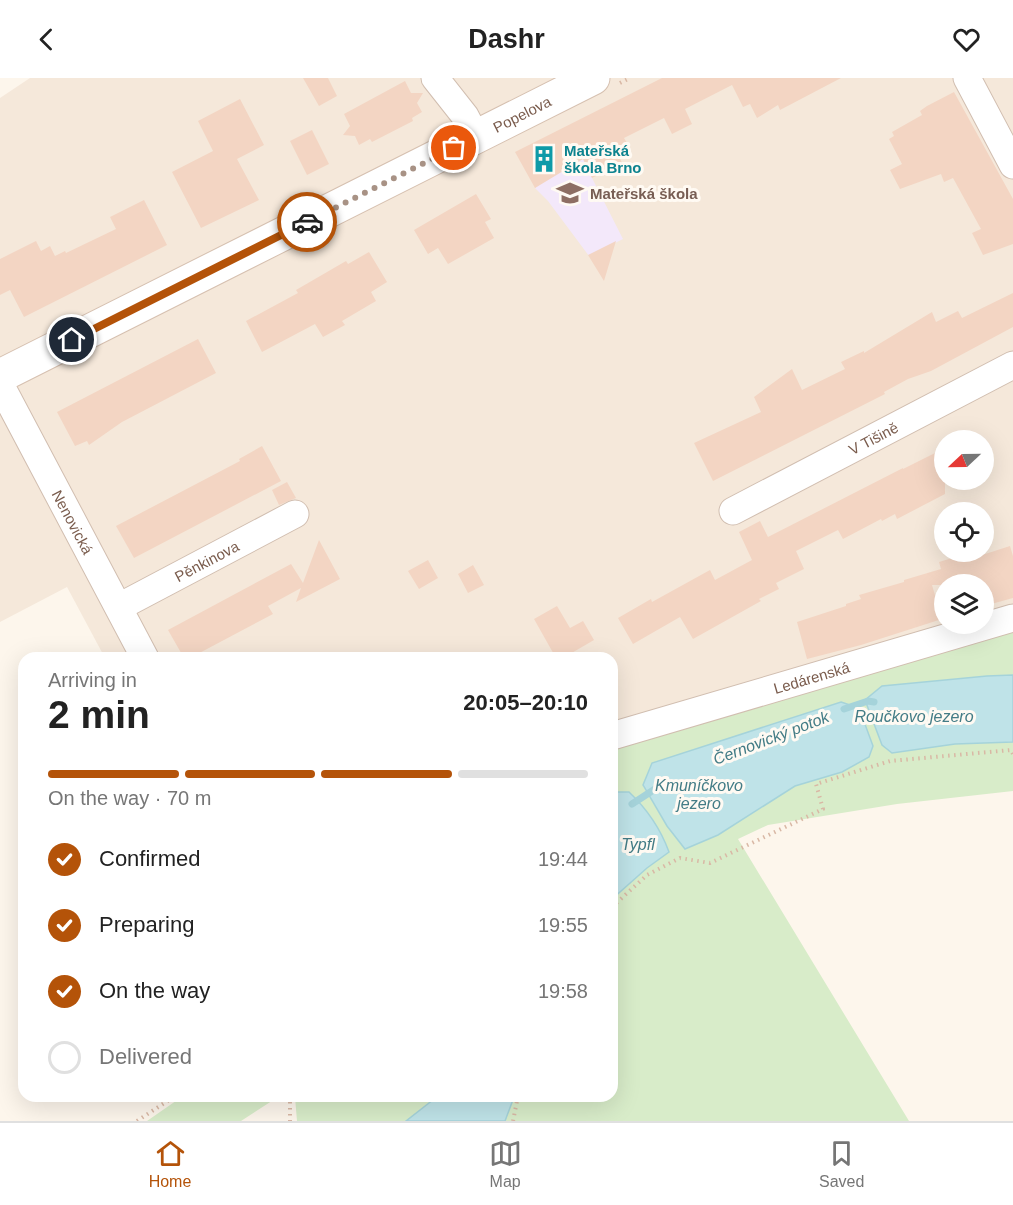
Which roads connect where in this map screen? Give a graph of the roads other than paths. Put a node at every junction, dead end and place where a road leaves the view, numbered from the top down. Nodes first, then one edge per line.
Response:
1 (435, 78) edge
2 (593, 78) edge
3 (967, 78) edge
4 (476, 137) junction
5 (1013, 165) edge
6 (1013, 365) edge
7 (0, 376) edge
8 (0, 384) edge
9 (733, 511) dead end
10 (295, 514) dead end
11 (119, 607) junction
12 (1013, 618) edge
13 (142, 652) edge
14 (618, 734) edge

1 - 4 street
2 - 4 street, Popelova
3 - 5 street
4 - 7 street, Popelova
6 - 9 street, V Tišině
8 - 11 street, Nenovická
10 - 11 street, Pěnkinova
11 - 13 street, Nenovická
12 - 14 street, Ledárenská

